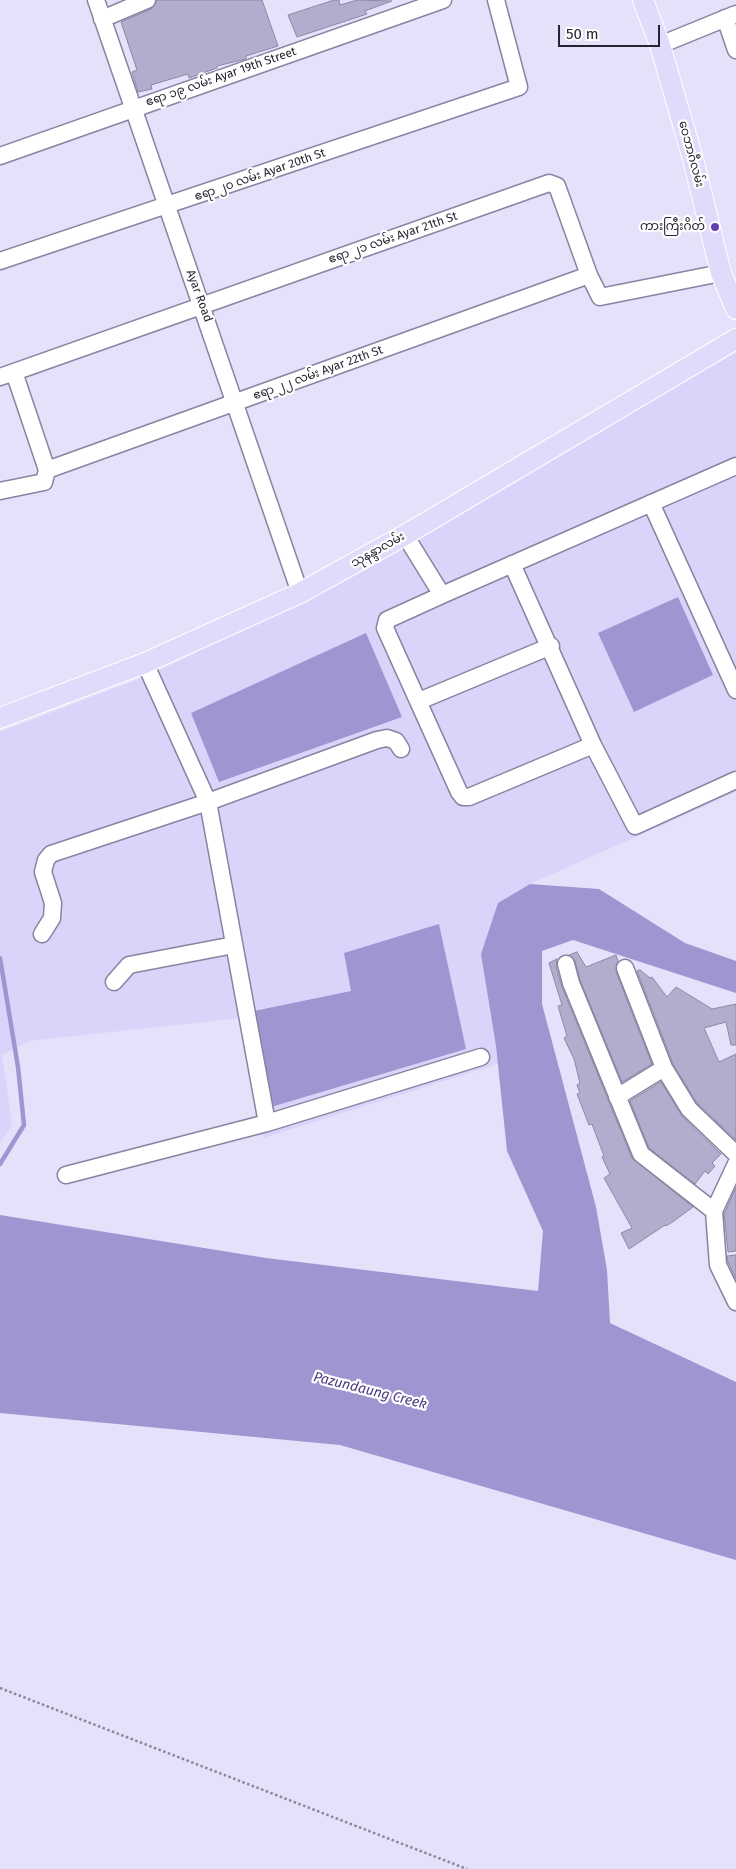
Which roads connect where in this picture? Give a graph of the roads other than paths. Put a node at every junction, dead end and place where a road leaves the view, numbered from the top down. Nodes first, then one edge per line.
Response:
1 (96, 0) edge
2 (148, 0) edge
3 (443, 0) edge
4 (496, 0) edge
5 (643, 0) edge
6 (730, 16) edge
7 (102, 18) junction
8 (660, 45) junction
9 (736, 50) edge
10 (132, 108) junction
11 (0, 156) edge
12 (167, 207) junction
13 (0, 261) edge
14 (721, 273) junction
15 (589, 275) junction
16 (202, 304) junction
17 (736, 309) edge
18 (736, 339) edge
19 (7, 374) edge
20 (236, 403) junction
21 (736, 466) edge
22 (47, 470) junction
23 (0, 491) edge
24 (651, 503) junction
25 (405, 535) junction
26 (512, 564) junction
27 (300, 593) junction
28 (442, 595) junction
29 (551, 646) junction
30 (145, 663) junction
31 (736, 690) edge
32 (419, 701) junction
33 (0, 718) edge
34 (593, 745) junction
35 (401, 749) dead end
36 (736, 780) edge
37 (208, 802) junction
38 (42, 934) dead end
39 (234, 945) junction
40 (566, 964) dead end
41 (625, 968) dead end
42 (114, 982) dead end
43 (481, 1057) dead end
44 (664, 1068) junction
45 (617, 1097) junction
46 (267, 1123) junction
47 (736, 1154) edge
48 (736, 1164) edge
49 (66, 1175) dead end
50 (714, 1212) junction
51 (736, 1302) edge

1 - 7 street, Ayar Road
2 - 7 street
3 - 10 street, ဧရာ ၁၉ လမ်း Ayar 19th Street
4 - 12 street, ဧရာ ၂၀ လမ်း Ayar 20th St
5 - 8 main road, ဝေဘာဂီလမ်း
6 - 8 street
6 - 9 street
7 - 10 street, Ayar Road
8 - 14 main road, ဝေဘာဂီလမ်း
10 - 11 street, ဧရာ ၁၉ လမ်း Ayar 19th Street
10 - 12 street, Ayar Road
12 - 13 street, ဧရာ ၂၀ လမ်း Ayar 20th St
12 - 16 street, Ayar Road
14 - 15 street, ဧရာ ၂၁ လမ်း Ayar 21th St
14 - 17 main road, ဝေဘာဂီလမ်း
15 - 16 street, ဧရာ ၂၁ လမ်း Ayar 21th St
15 - 20 street, ဧရာ ၂၂ လမ်း Ayar 22th St
16 - 19 street, ဧရာ ၂၁ လမ်း Ayar 21th St
16 - 20 street, Ayar Road
18 - 25 main road, သုနန္ဒာလမ်း
19 - 22 street
20 - 22 street, ဧရာ ၂၂ လမ်း Ayar 22th St
20 - 27 street, Ayar Road
21 - 24 street
22 - 23 street
24 - 26 street
24 - 31 street
25 - 27 main road, သုနန္ဒာလမ်း
25 - 28 street
26 - 28 street
26 - 29 street
27 - 30 main road, သုနန္ဒာလမ်း
28 - 32 street
29 - 32 street
29 - 34 street
30 - 33 main road, သုနန္ဒာလမ်း
30 - 37 street
32 - 34 street
34 - 36 street
35 - 37 street
37 - 38 street
37 - 39 street
39 - 42 street
39 - 46 street
40 - 45 street
41 - 44 street
43 - 46 street
44 - 45 street
44 - 47 street
45 - 50 street
46 - 49 street
48 - 50 street
50 - 51 street

